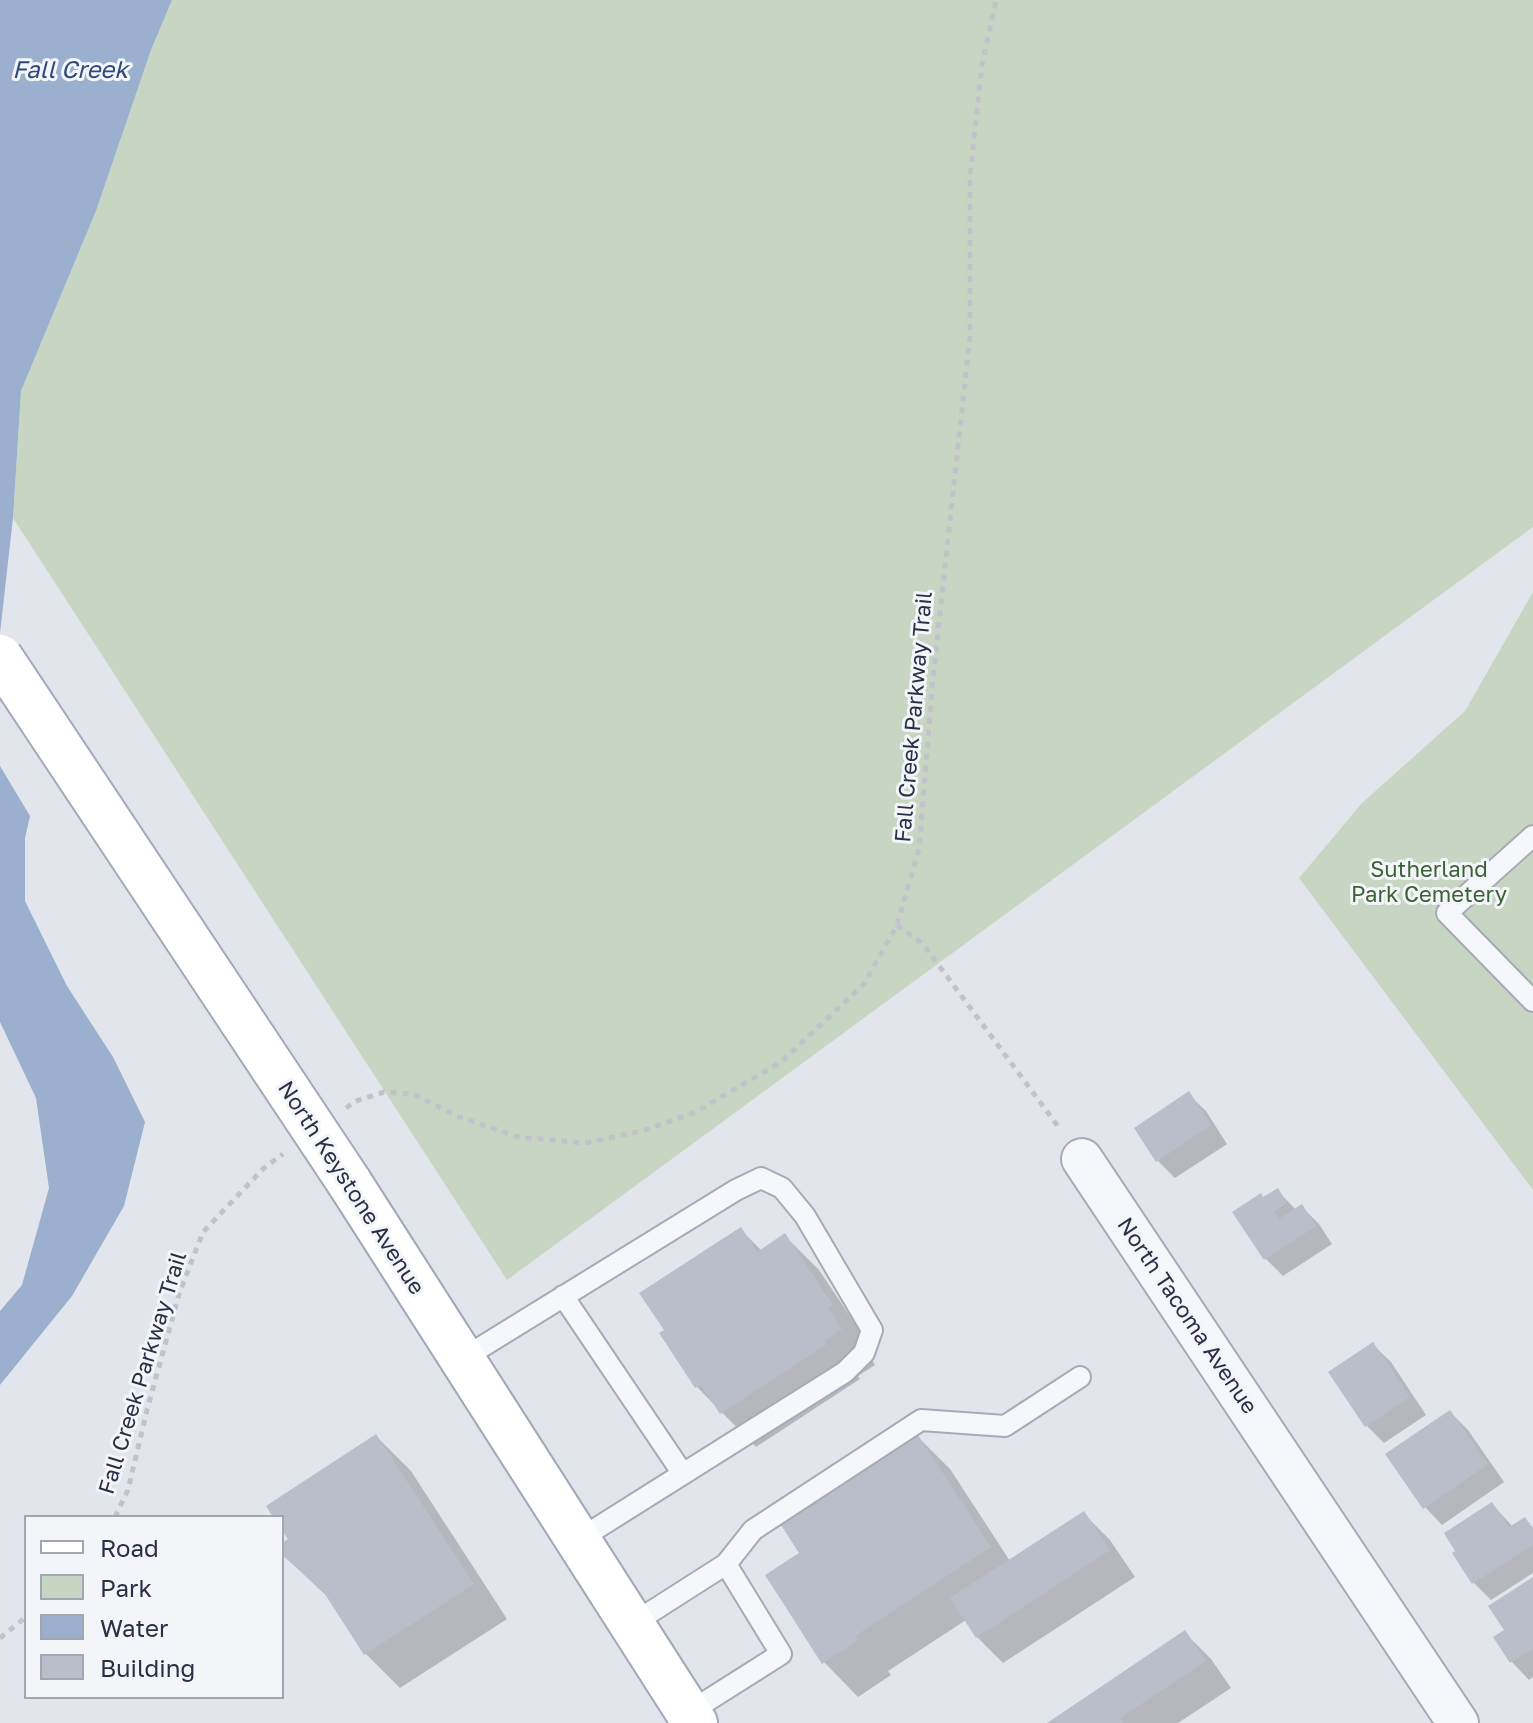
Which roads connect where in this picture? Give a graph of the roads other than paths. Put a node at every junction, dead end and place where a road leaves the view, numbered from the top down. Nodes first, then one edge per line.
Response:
1 (0, 657) edge
2 (1533, 836) edge
3 (1533, 1001) edge
4 (1082, 1159) road end
5 (563, 1296) junction
6 (462, 1359) junction
7 (1080, 1377) dead end
8 (683, 1474) junction
9 (578, 1540) junction
10 (726, 1564) junction
11 (632, 1624) junction
12 (691, 1718) edge
13 (1458, 1723) edge

1 - 6 main road, North Keystone Avenue, bridge
2 - 3 lane
4 - 13 street, North Tacoma Avenue
5 - 6 lane
5 - 8 lane
5 - 8 lane
6 - 9 main road, North Keystone Avenue
7 - 10 lane
8 - 9 lane
9 - 11 main road, North Keystone Avenue
10 - 11 lane
10 - 12 lane
11 - 12 main road, North Keystone Avenue

